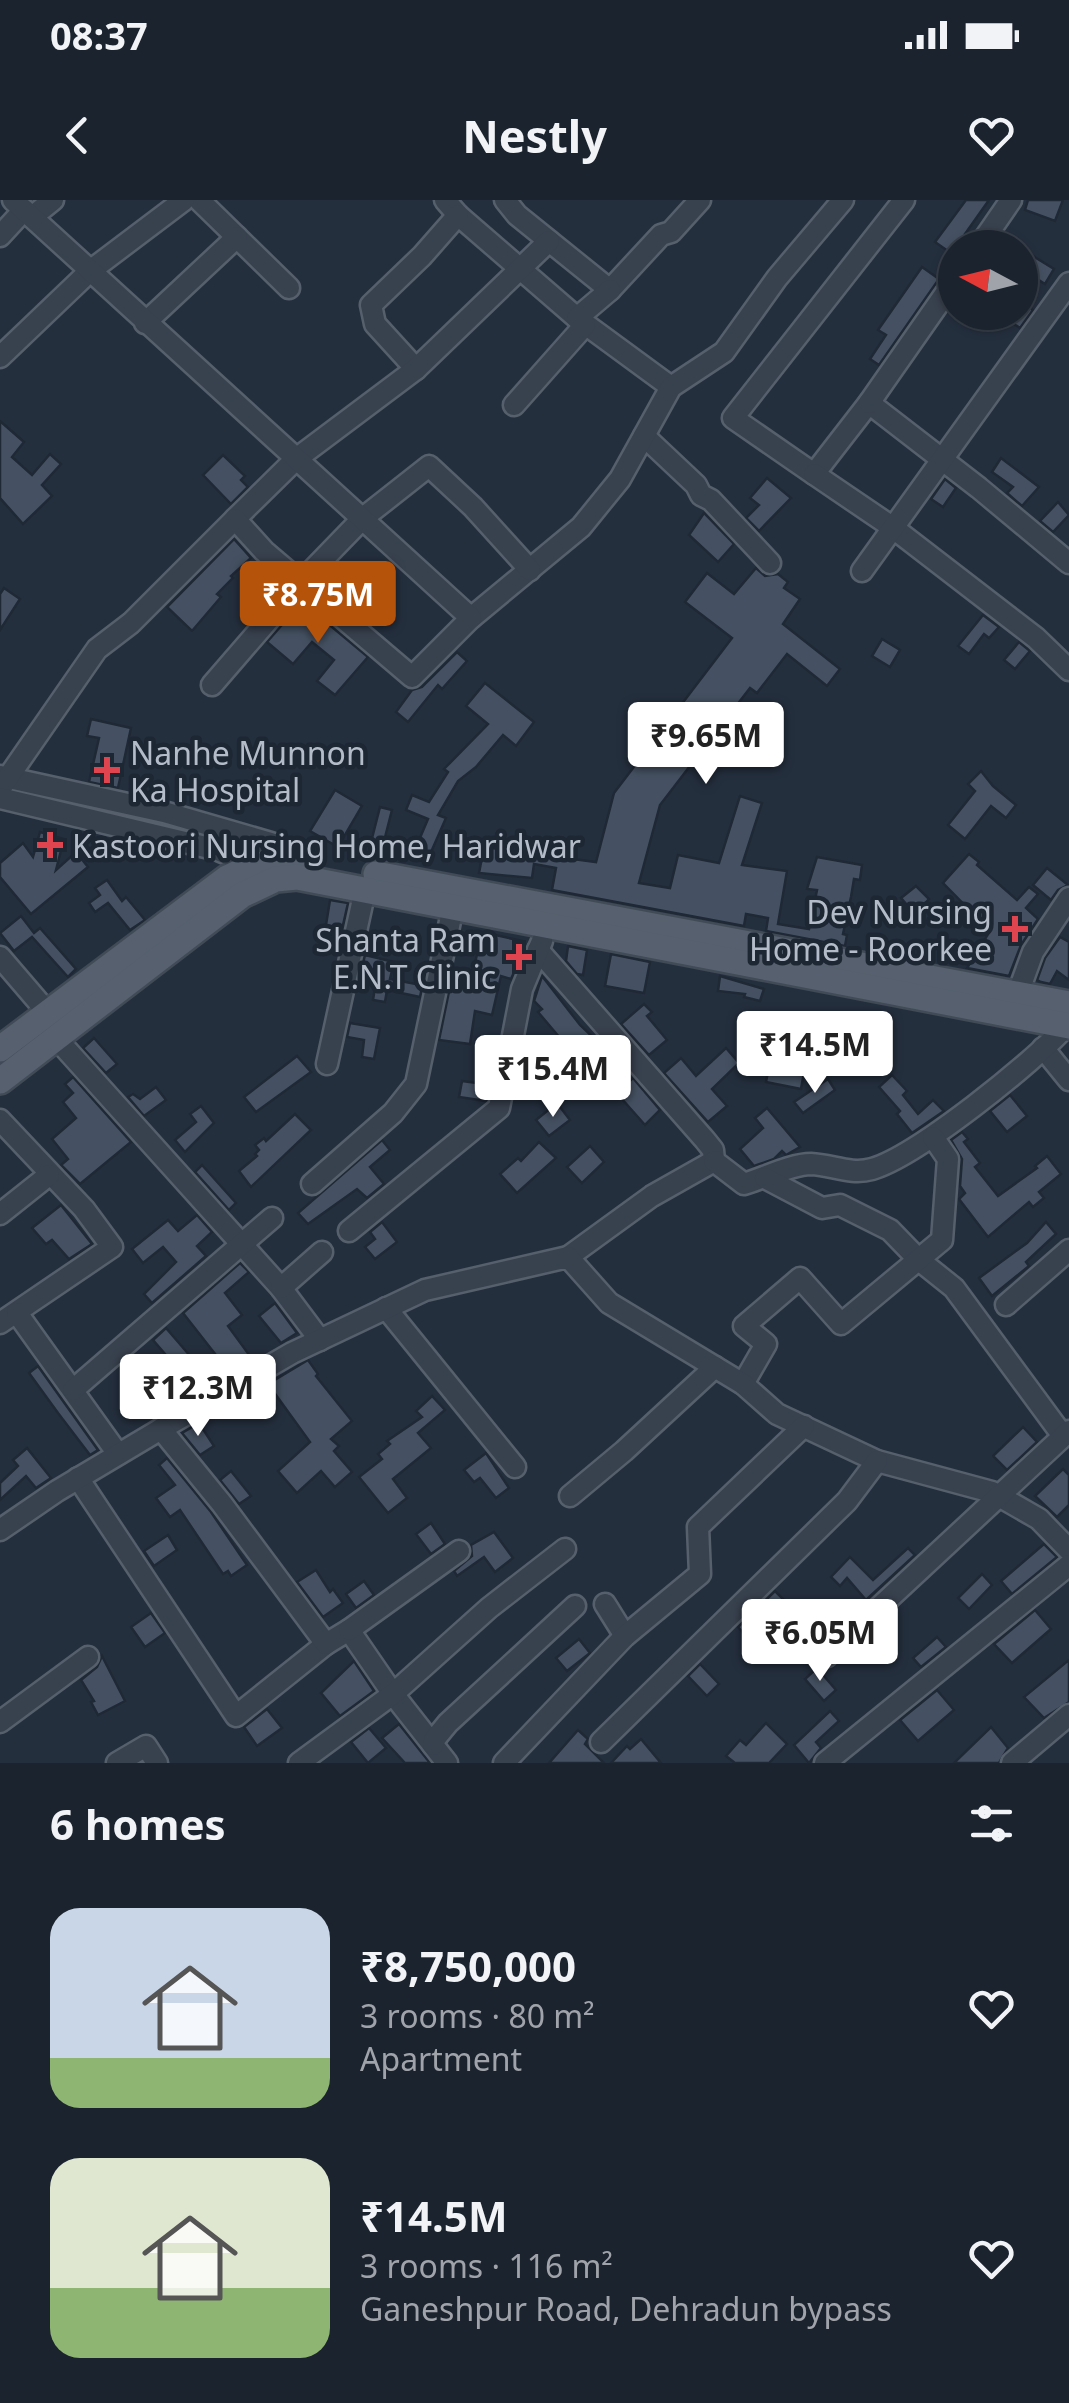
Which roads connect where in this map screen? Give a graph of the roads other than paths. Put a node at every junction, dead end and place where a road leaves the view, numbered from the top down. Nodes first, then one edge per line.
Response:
1 (53, 200) edge
2 (184, 200) edge
3 (199, 200) edge
4 (505, 200) edge
5 (700, 200) edge
6 (843, 200) edge
7 (904, 200) edge
8 (1011, 200) edge
9 (452, 208) edge
10 (23, 209) edge
11 (990, 230) edge
12 (0, 236) edge
13 (237, 237) junction
14 (549, 242) junction
15 (520, 269) junction
16 (90, 271) junction
17 (1069, 283) edge
18 (289, 288) dead end
19 (610, 290) junction
20 (938, 304) edge
21 (577, 318) junction
22 (145, 322) junction
23 (0, 358) edge
24 (416, 369) junction
25 (671, 387) junction
26 (869, 403) junction
27 (514, 405) dead end
28 (644, 436) junction
29 (296, 458) junction
30 (942, 460) junction
31 (814, 474) junction
32 (363, 518) junction
33 (234, 519) junction
34 (892, 527) junction
35 (770, 563) dead end
36 (1069, 563) edge
37 (530, 570) junction
38 (862, 571) dead end
39 (301, 582) junction
40 (471, 618) junction
41 (1069, 670) edge
42 (212, 685) dead end
43 (2, 785) edge
44 (300, 860) junction
45 (265, 872) junction
46 (365, 890) junction
47 (1069, 898) edge
48 (453, 907) junction
49 (548, 925) junction
50 (538, 950) junction
51 (0, 957) edge
52 (1018, 993) junction
53 (1068, 1019) edge
54 (52, 1026) junction
55 (1043, 1048) junction
56 (0, 1049) edge
57 (326, 1064) dead end
58 (1069, 1080) edge
59 (0, 1081) edge
60 (0, 1120) edge
61 (933, 1136) junction
62 (714, 1161) junction
63 (49, 1175) junction
64 (764, 1178) junction
65 (312, 1184) dead end
66 (0, 1214) edge
67 (272, 1218) dead end
68 (348, 1231) dead end
69 (242, 1245) junction
70 (1069, 1250) edge
71 (322, 1252) dead end
72 (568, 1257) junction
73 (918, 1260) junction
74 (281, 1288) junction
75 (1006, 1305) dead end
76 (386, 1308) junction
77 (8, 1318) edge
78 (320, 1340) junction
79 (715, 1367) junction
80 (742, 1384) junction
81 (73, 1390) junction
82 (804, 1426) junction
83 (161, 1429) junction
84 (1066, 1434) edge
85 (118, 1454) junction
86 (877, 1461) junction
87 (515, 1468) dead end
88 (78, 1478) junction
89 (570, 1496) dead end
90 (1002, 1497) junction
91 (0, 1530) edge
92 (565, 1549) dead end
93 (1069, 1550) edge
94 (459, 1551) dead end
95 (1069, 1565) edge
96 (605, 1604) dead end
97 (575, 1606) dead end
98 (349, 1630) junction
99 (625, 1636) junction
100 (326, 1644) junction
101 (827, 1656) dead end
102 (88, 1657) dead end
103 (392, 1694) junction
104 (1069, 1715) edge
105 (0, 1722) edge
106 (601, 1742) dead end
107 (433, 1745) junction
108 (117, 1763) edge
109 (157, 1763) edge
110 (299, 1763) edge
111 (448, 1763) edge
112 (504, 1763) edge
113 (825, 1763) edge
114 (1012, 1763) edge

1 - 10 street
2 - 16 street
3 - 13 street
4 - 14 street
5 - 19 street
6 - 25 street
7 - 31 street
8 - 11 street
9 - 15 street
9 - 24 street
10 - 12 street
10 - 16 street
13 - 18 street
13 - 22 street
14 - 15 street
14 - 19 street
15 - 21 street
15 - 24 street
16 - 22 street
16 - 23 street
17 - 30 street
19 - 21 street
20 - 26 street
21 - 25 street
21 - 27 street
22 - 29 street
24 - 29 street
25 - 28 street
26 - 30 street
26 - 31 street
28 - 35 street
28 - 37 street
29 - 32 street
29 - 33 street
30 - 34 street
30 - 36 street
31 - 34 street
32 - 37 street
32 - 39 street
32 - 40 street
33 - 39 street
33 - 43 street
34 - 38 street
34 - 41 street
37 - 40 street
39 - 40 street
39 - 42 street
43 - 44 street
43 - 45 street
44 - 45 main road
44 - 52 main road
45 - 46 main road
45 - 54 main road
46 - 48 main road
46 - 57 street
47 - 52 street
48 - 49 main road
48 - 65 street
49 - 50 street
49 - 53 main road
50 - 62 street
50 - 68 street
51 - 54 street
52 - 53 main road
53 - 55 street
54 - 56 main road
54 - 59 main road
54 - 69 street
55 - 58 street
55 - 61 street
60 - 63 street
61 - 64 street
61 - 73 street
62 - 64 street
62 - 72 street
63 - 66 street
63 - 77 street
64 - 73 street
67 - 69 street
69 - 74 street
69 - 81 street
70 - 75 street
71 - 74 street
72 - 76 street
72 - 79 street
73 - 80 street
73 - 84 street
74 - 78 street
76 - 78 street
76 - 87 street
77 - 81 street
78 - 83 street
79 - 80 street
79 - 89 street
80 - 82 street
81 - 85 street
82 - 86 street
82 - 99 street
83 - 85 street
83 - 100 street
84 - 90 street
85 - 88 street
86 - 90 street
86 - 106 street
88 - 91 street
88 - 100 street
90 - 93 street
90 - 101 street
92 - 103 street
94 - 98 street
95 - 113 street
96 - 99 street
97 - 107 street
98 - 100 street
98 - 103 street
99 - 112 street
102 - 105 street
103 - 107 street
103 - 110 street
104 - 114 street
107 - 111 street
108 - 109 street

